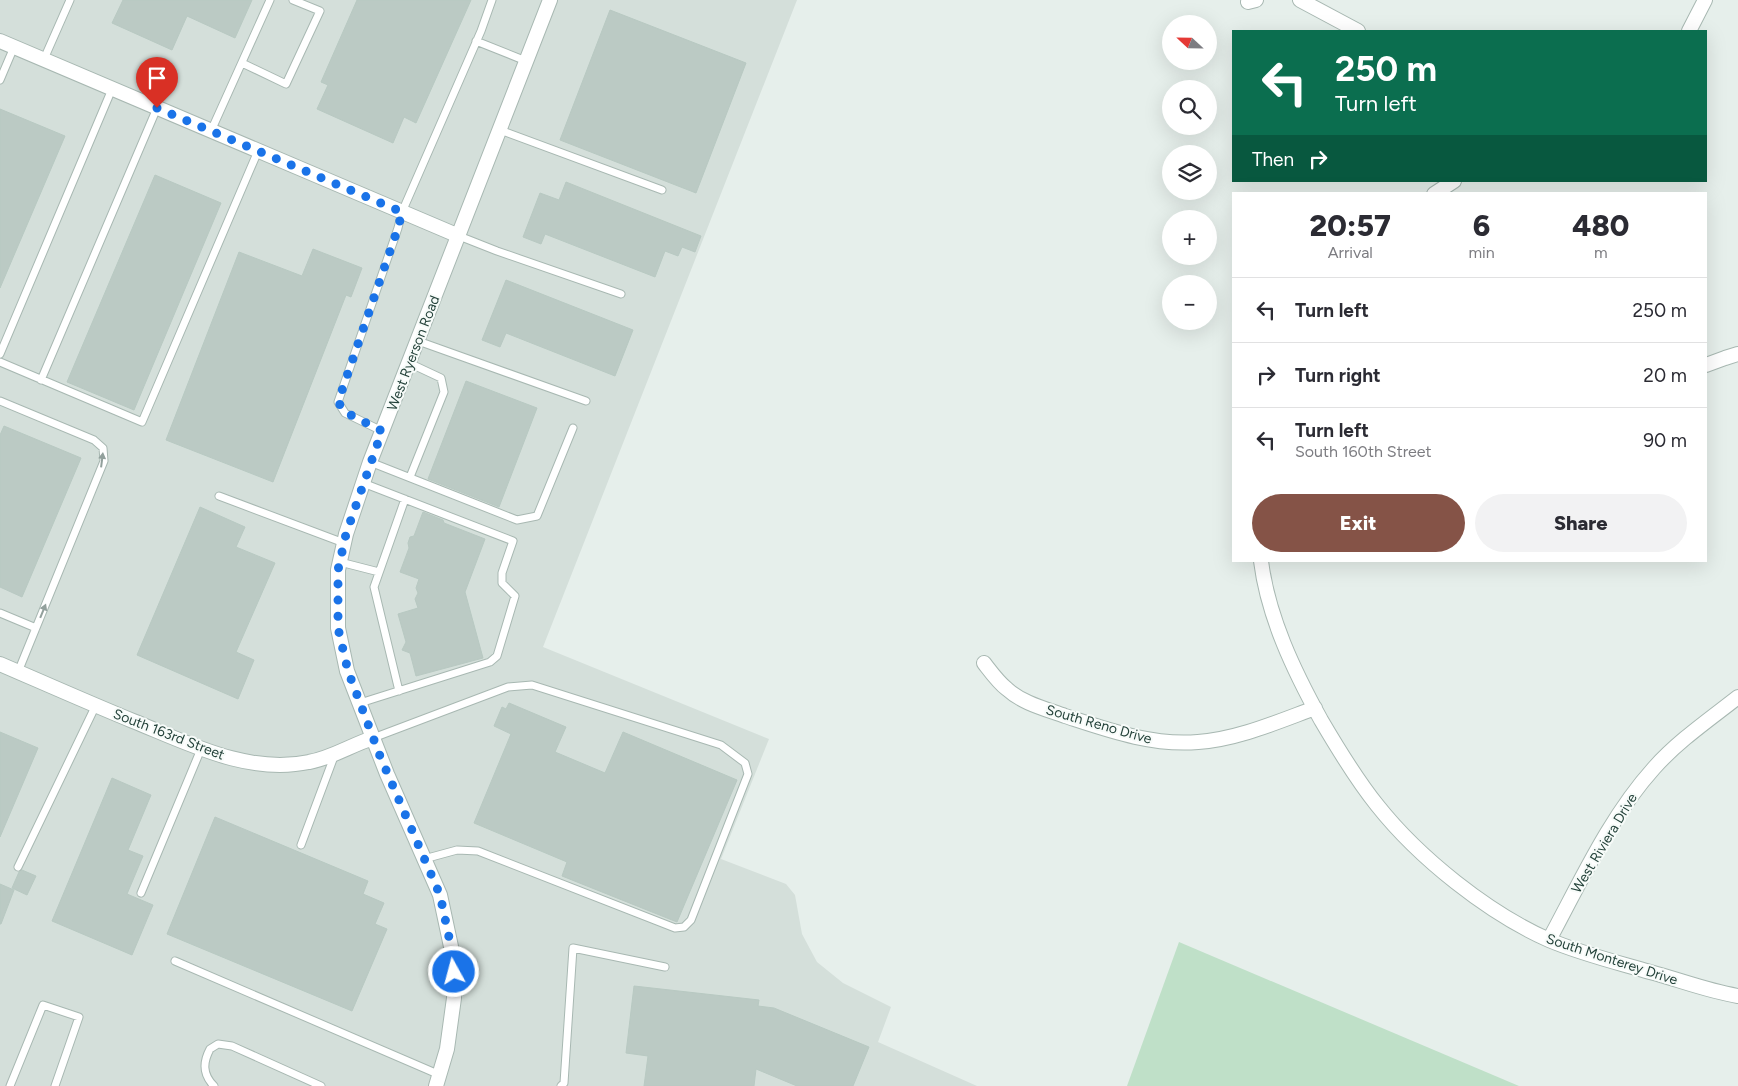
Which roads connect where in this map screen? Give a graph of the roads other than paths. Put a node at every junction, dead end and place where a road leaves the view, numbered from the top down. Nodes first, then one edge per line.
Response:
1 (70, 0) edge
2 (270, 0) edge
3 (293, 0) edge
4 (492, 0) edge
5 (550, 0) edge
6 (1300, 0) edge
7 (1705, 0) edge
8 (1356, 30) edge
9 (1690, 30) edge
10 (0, 41) edge
11 (476, 42) junction
12 (14, 47) junction
13 (44, 59) junction
14 (242, 62) junction
15 (526, 62) junction
16 (0, 80) edge
17 (112, 89) junction
18 (157, 108) junction
19 (500, 130) junction
20 (211, 131) junction
21 (258, 151) junction
22 (1452, 182) edge
23 (662, 190) dead end
24 (1437, 192) edge
25 (402, 212) junction
26 (459, 236) junction
27 (621, 294) dead end
28 (418, 341) junction
29 (0, 354) edge
30 (1738, 354) edge
31 (0, 362) edge
32 (409, 363) junction
33 (1707, 365) edge
34 (41, 380) junction
35 (0, 401) edge
36 (586, 401) dead end
37 (573, 428) dead end
38 (382, 431) junction
39 (370, 462) junction
40 (410, 477) junction
41 (363, 483) junction
42 (219, 496) dead end
43 (405, 499) junction
44 (344, 543) junction
45 (340, 562) junction
46 (1262, 562) edge
47 (379, 572) junction
48 (0, 613) edge
49 (36, 628) junction
50 (984, 663) dead end
51 (0, 664) edge
52 (18, 672) junction
53 (398, 691) junction
54 (1738, 697) edge
55 (360, 703) junction
56 (96, 705) junction
57 (1314, 708) junction
58 (373, 738) junction
59 (201, 749) junction
60 (335, 754) junction
61 (302, 845) dead end
62 (424, 859) junction
63 (18, 867) dead end
64 (141, 893) dead end
65 (1549, 940) junction
66 (175, 961) dead end
67 (665, 967) dead end
68 (1738, 996) edge
69 (438, 1082) edge
70 (10, 1086) edge
71 (55, 1086) edge
72 (214, 1086) edge
73 (321, 1086) edge
74 (561, 1086) edge

1 - 13 lane
2 - 14 lane
3 - 14 lane
4 - 11 lane
5 - 15 street, West Ryerson Road
6 - 8 street
7 - 9 street
10 - 12 street
11 - 15 lane
11 - 25 lane
12 - 13 street
12 - 16 lane
13 - 17 street
14 - 20 lane
15 - 19 street, West Ryerson Road
17 - 18 street
17 - 29 lane
18 - 20 street
18 - 34 lane
19 - 23 lane
19 - 26 street, West Ryerson Road
20 - 21 street
21 - 25 street
21 - 34 lane
22 - 24 street
25 - 26 street
25 - 38 lane
26 - 27 lane
26 - 28 street, West Ryerson Road
28 - 32 street, West Ryerson Road
28 - 36 lane
30 - 33 street
31 - 34 lane
32 - 38 street, West Ryerson Road
32 - 40 lane
49 -> 35 lane
37 - 40 lane
38 - 39 street, West Ryerson Road
39 - 40 lane
39 - 41 street, West Ryerson Road
41 - 43 lane
41 - 44 street, West Ryerson Road
42 - 44 lane
43 - 47 lane
43 - 53 lane
44 - 45 street, West Ryerson Road
45 - 47 lane
45 - 55 street, West Ryerson Road
46 - 57 street, South Monterey Drive
47 - 53 lane
48 - 49 lane
49 - 52 lane
50 - 57 street, South Reno Drive
51 - 52 street, South 163rd Street
52 - 56 street, South 163rd Street
53 - 55 lane
54 - 65 street, West Riviera Drive
55 - 58 street, West Ryerson Road
56 - 59 street, South 163rd Street
56 - 63 lane
57 - 65 street, South Monterey Drive
58 - 60 street, South 163rd Street
58 - 62 street, West Ryerson Road
58 - 62 lane
59 - 60 street, South 163rd Street
59 - 64 lane
60 - 61 lane
62 - 69 street, West Ryerson Road
65 - 68 street, South Monterey Drive
66 - 69 lane
67 - 74 lane
70 - 71 lane
72 - 73 lane

